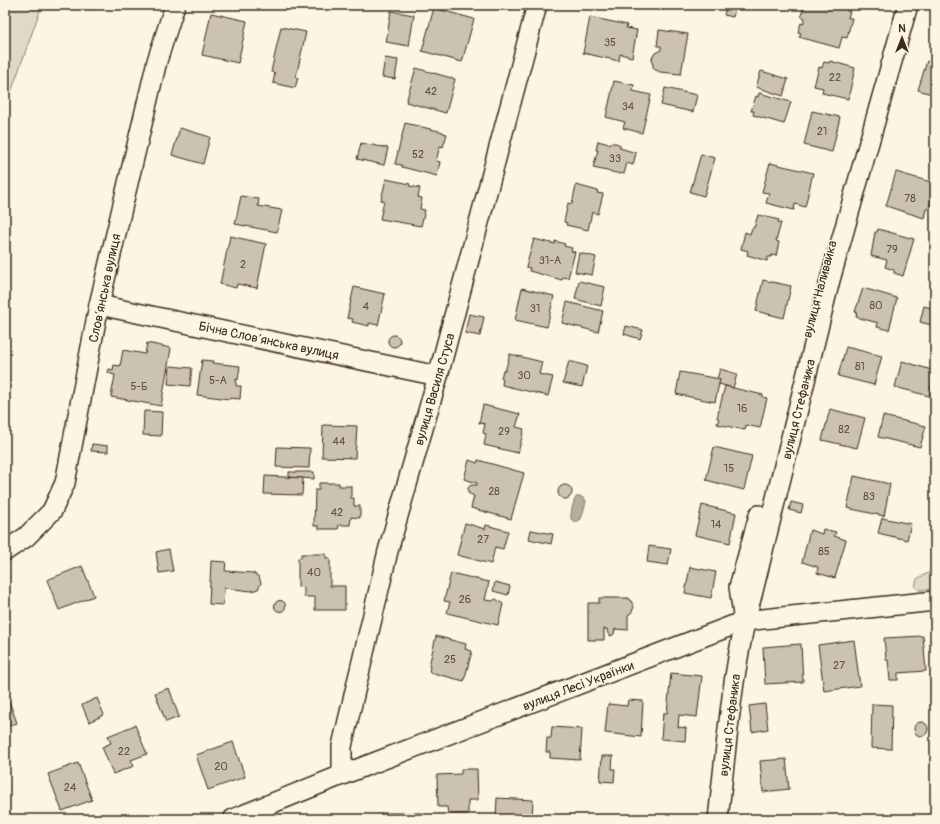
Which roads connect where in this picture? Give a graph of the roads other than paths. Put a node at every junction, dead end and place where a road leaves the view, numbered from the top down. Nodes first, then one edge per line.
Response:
1 (175, 5) edge
2 (537, 5) edge
3 (901, 5) edge
4 (908, 5) edge
5 (99, 305) junction
6 (438, 376) junction
7 (5, 551) edge
8 (935, 601) edge
9 (744, 621) junction
10 (342, 775) junction
11 (233, 819) edge
12 (718, 819) edge

1 - 5 street, Словʼянська вулиця
2 - 6 street, вулиця Василя Стуса
3 - 9 street, вулиця Наливайка
4 - 9 street, вулиця Стефаника
5 - 6 street, Бічна Словʼянська вулиця
5 - 7 street, Словʼянська вулиця
6 - 10 street, вулиця Василя Стуса
8 - 9 street, вулиця Лесі Українки
9 - 10 street, вулиця Лесі Українки
9 - 12 street, вулиця Стефаника
10 - 11 street, вулиця Лесі Українки

